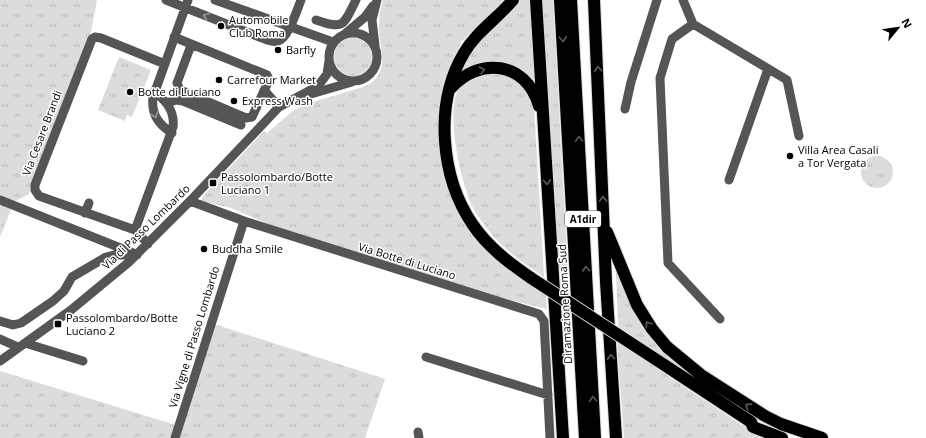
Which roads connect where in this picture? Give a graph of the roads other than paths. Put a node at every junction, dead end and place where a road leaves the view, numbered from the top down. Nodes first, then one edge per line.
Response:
1 (166, 0) edge
2 (215, 0) edge
3 (301, 0) edge
4 (356, 0) edge
5 (513, 0) edge
6 (536, 0) edge
7 (560, 0) edge
8 (571, 0) edge
9 (594, 0) edge
10 (658, 0) edge
11 (683, 0) edge
12 (186, 4) edge
13 (316, 20) dead end
14 (692, 24) junction
15 (289, 28) junction
16 (346, 33) junction
17 (174, 37) junction
18 (333, 42) junction
19 (196, 46) junction
20 (376, 48) junction
21 (329, 61) junction
22 (165, 64) junction
23 (768, 69) junction
24 (355, 82) junction
25 (450, 89) junction
26 (264, 90) junction
27 (154, 92) junction
28 (296, 98) junction
29 (166, 103) junction
30 (279, 107) junction
31 (625, 109) dead end
32 (241, 125) dead end
33 (544, 129) junction
34 (172, 133) junction
35 (799, 136) dead end
36 (729, 180) dead end
37 (0, 200) edge
38 (190, 201) junction
39 (88, 203) dead end
40 (85, 213) junction
41 (244, 221) junction
42 (604, 223) junction
43 (135, 230) junction
44 (148, 244) junction
45 (137, 255) junction
46 (720, 319) dead end
47 (0, 321) edge
48 (0, 339) edge
49 (22, 345) junction
50 (426, 357) dead end
51 (0, 361) edge
52 (83, 361) dead end
53 (548, 395) junction
54 (751, 422) junction
55 (175, 438) edge
56 (550, 438) edge
57 (563, 438) edge
58 (585, 438) edge
59 (595, 438) edge
60 (616, 438) edge
61 (782, 438) edge
62 (798, 438) edge
63 (822, 438) edge

1 - 12 street
2 - 15 street
3 - 15 street
4 - 13 street
5 - 25 highway
6 - 33 highway
7 -> 58 highway, Diramazione Roma Sud / A1dir
59 -> 8 highway, Diramazione Roma Sud / A1dir
42 -> 9 highway
10 - 31 street
11 - 14 street
15 -> 12 street
12 - 17 street
14 - 23 street
14 - 46 street
15 - 18 street
16 - 18 street
16 - 20 street
16 - 20 street
17 - 19 street
17 - 22 street
18 - 21 street
19 - 26 street
19 - 26 street
20 - 24 street
21 - 24 street
21 - 28 street, Via di Passo Lombardo
22 - 27 street
22 - 40 street, Via Cesare Brandi
23 - 35 street
23 - 36 street
24 - 28 street, Via di Passo Lombardo
25 -> 33 highway
25 - 54 highway, bridge
26 - 30 street
27 - 29 street
27 -> 34 street
28 - 30 street, Via di Passo Lombardo
29 - 32 street
29 - 34 street
30 - 38 street, Via di Passo Lombardo
33 -> 57 highway
34 - 43 street
37 - 45 street
38 - 41 street, Via Botte di Luciano
38 - 44 street, Via di Passo Lombardo
39 - 40 street
40 - 43 street, Via Cesare Brandi
41 - 53 street, Via Botte di Luciano
41 - 55 street, Via Vigne di Passo Lombardo
60 -> 42 highway
63 -> 42 highway
43 - 44 street, Via Cesare Brandi
44 - 45 street, Via di Passo Lombardo
45 - 47 street
45 - 49 street, Via di Passo Lombardo
48 - 49 street
49 - 51 street, Via di Passo Lombardo
49 - 52 street
50 - 53 street
53 - 56 street, Via Botte di Luciano
54 - 61 highway
54 - 62 highway

